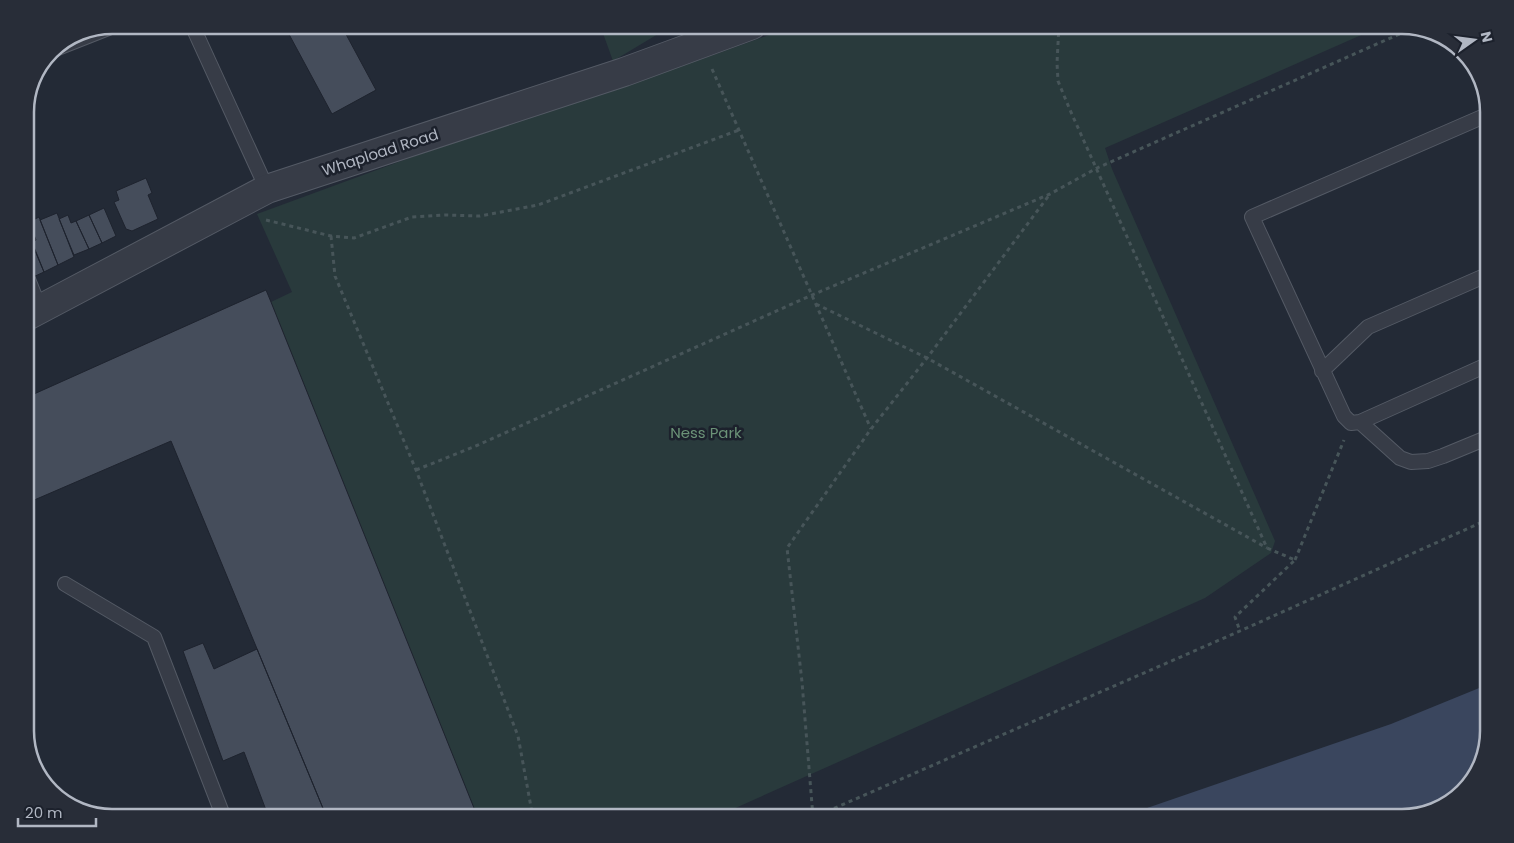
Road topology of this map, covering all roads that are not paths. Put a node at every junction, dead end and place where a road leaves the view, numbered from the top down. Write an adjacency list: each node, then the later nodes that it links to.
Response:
1 (195, 34): 4 (lane)
2 (696, 34): 4 (street, Whapload Road)
3 (1480, 118): 8 (lane)
4 (257, 195): 6 (street, Whapload Road)
5 (1480, 278): 8 (lane)
6 (34, 312)
7 (1480, 368): 9 (lane)
8 (1322, 371): 9 (lane)
9 (1356, 422): 10 (lane)
10 (1480, 441)
11 (65, 584): 12 (lane)
12 (221, 809)

